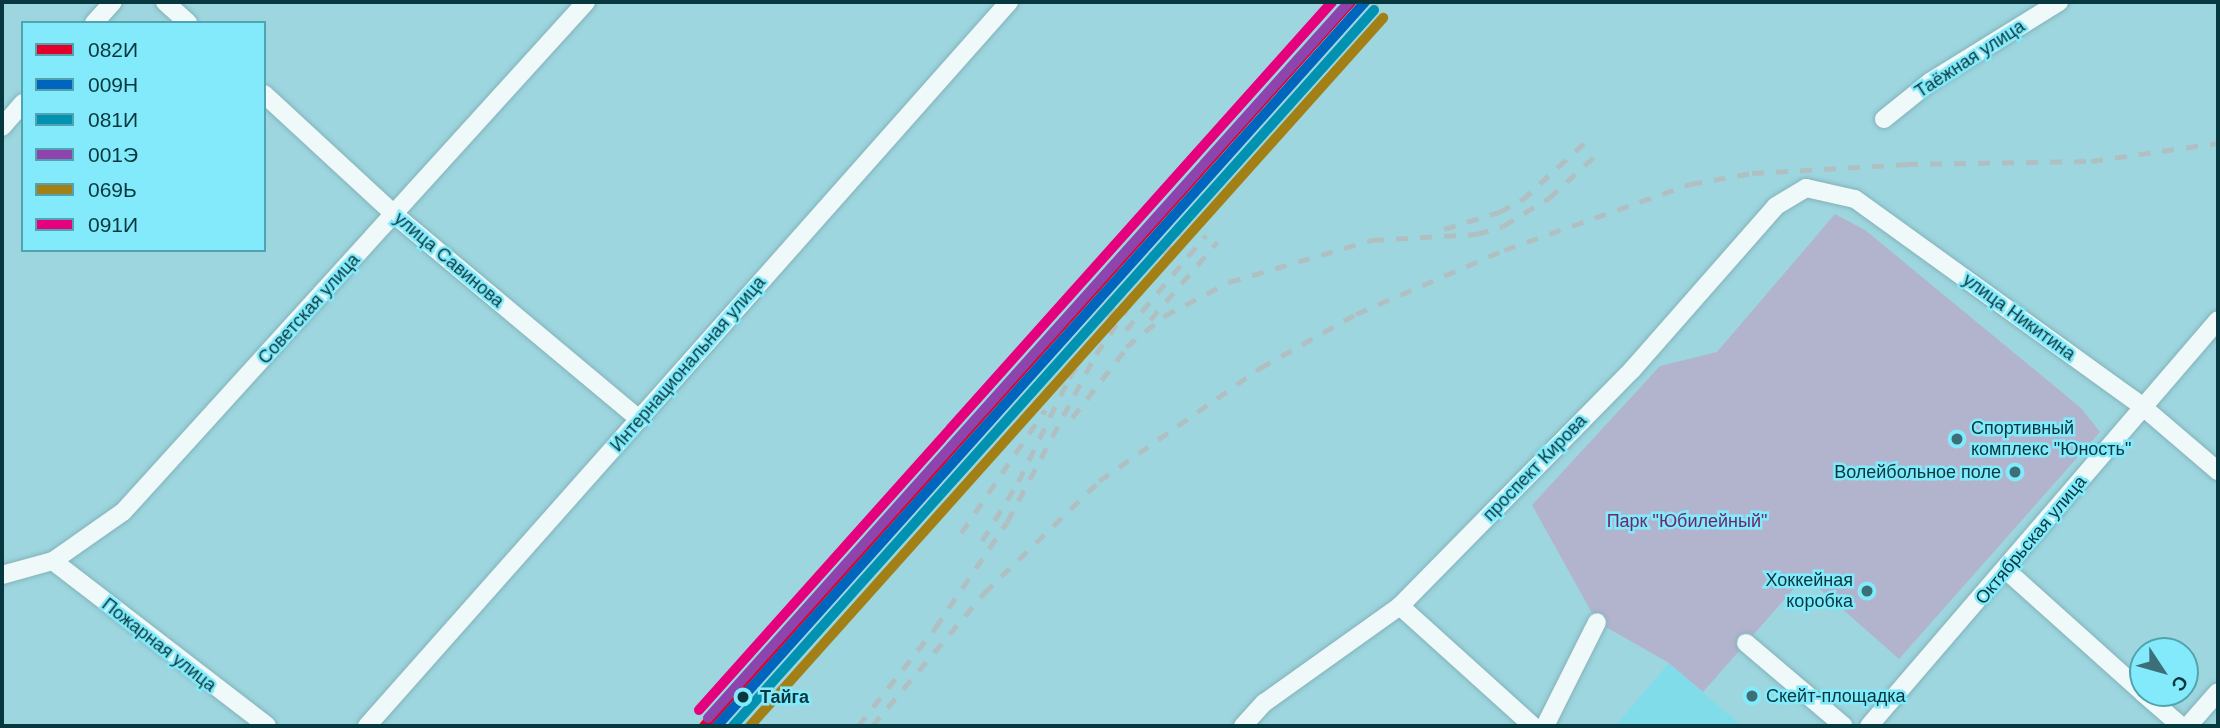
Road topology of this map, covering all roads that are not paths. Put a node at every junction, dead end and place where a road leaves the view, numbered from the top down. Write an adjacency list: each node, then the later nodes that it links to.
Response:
1 (113, 2): 6 (street)
2 (165, 2): 7 (street)
3 (586, 2): 13 (street, Советская улица)
4 (1009, 2): 16 (street, Интернациональная улица)
5 (2059, 2): 10 (street, Таёжная улица)
6 (96, 21)
7 (186, 21)
8 (266, 96): 13 (street, улица Савинова)
9 (21, 105): 11 (street)
10 (1884, 119)
11 (2, 127)
12 (1806, 188): 15 (street, улица Никитина); 21 (street, проспект Кирова)
13 (395, 215): 16 (street, улица Савинова); 18 (street, Советская улица)
14 (2218, 320): 15 (street, Октябрьская улица)
15 (2143, 407): 17 (street, улица Никитина); 19 (street, Октябрьская улица)
16 (640, 419): 28 (street, Интернациональная улица)
17 (2218, 471)
18 (53, 561): 20 (street, Советская улица); 27 (street, Пожарная улица)
19 (2006, 570): 24 (street); 33 (street, Октябрьская улица)
20 (2, 575)
21 (1400, 606): 29 (street, проспект Кирова); 30 (street)
22 (1598, 622): 31 (street)
23 (1746, 643): 32 (street)
24 (2129, 680)
25 (2218, 692): 35 (street)
26 (2159, 707): 34 (street)
27 (267, 726)
28 (367, 726)
29 (1243, 726)
30 (1533, 726)
31 (1545, 726)
32 (1844, 726)
33 (1869, 726)
34 (2181, 726)
35 (2188, 726)

